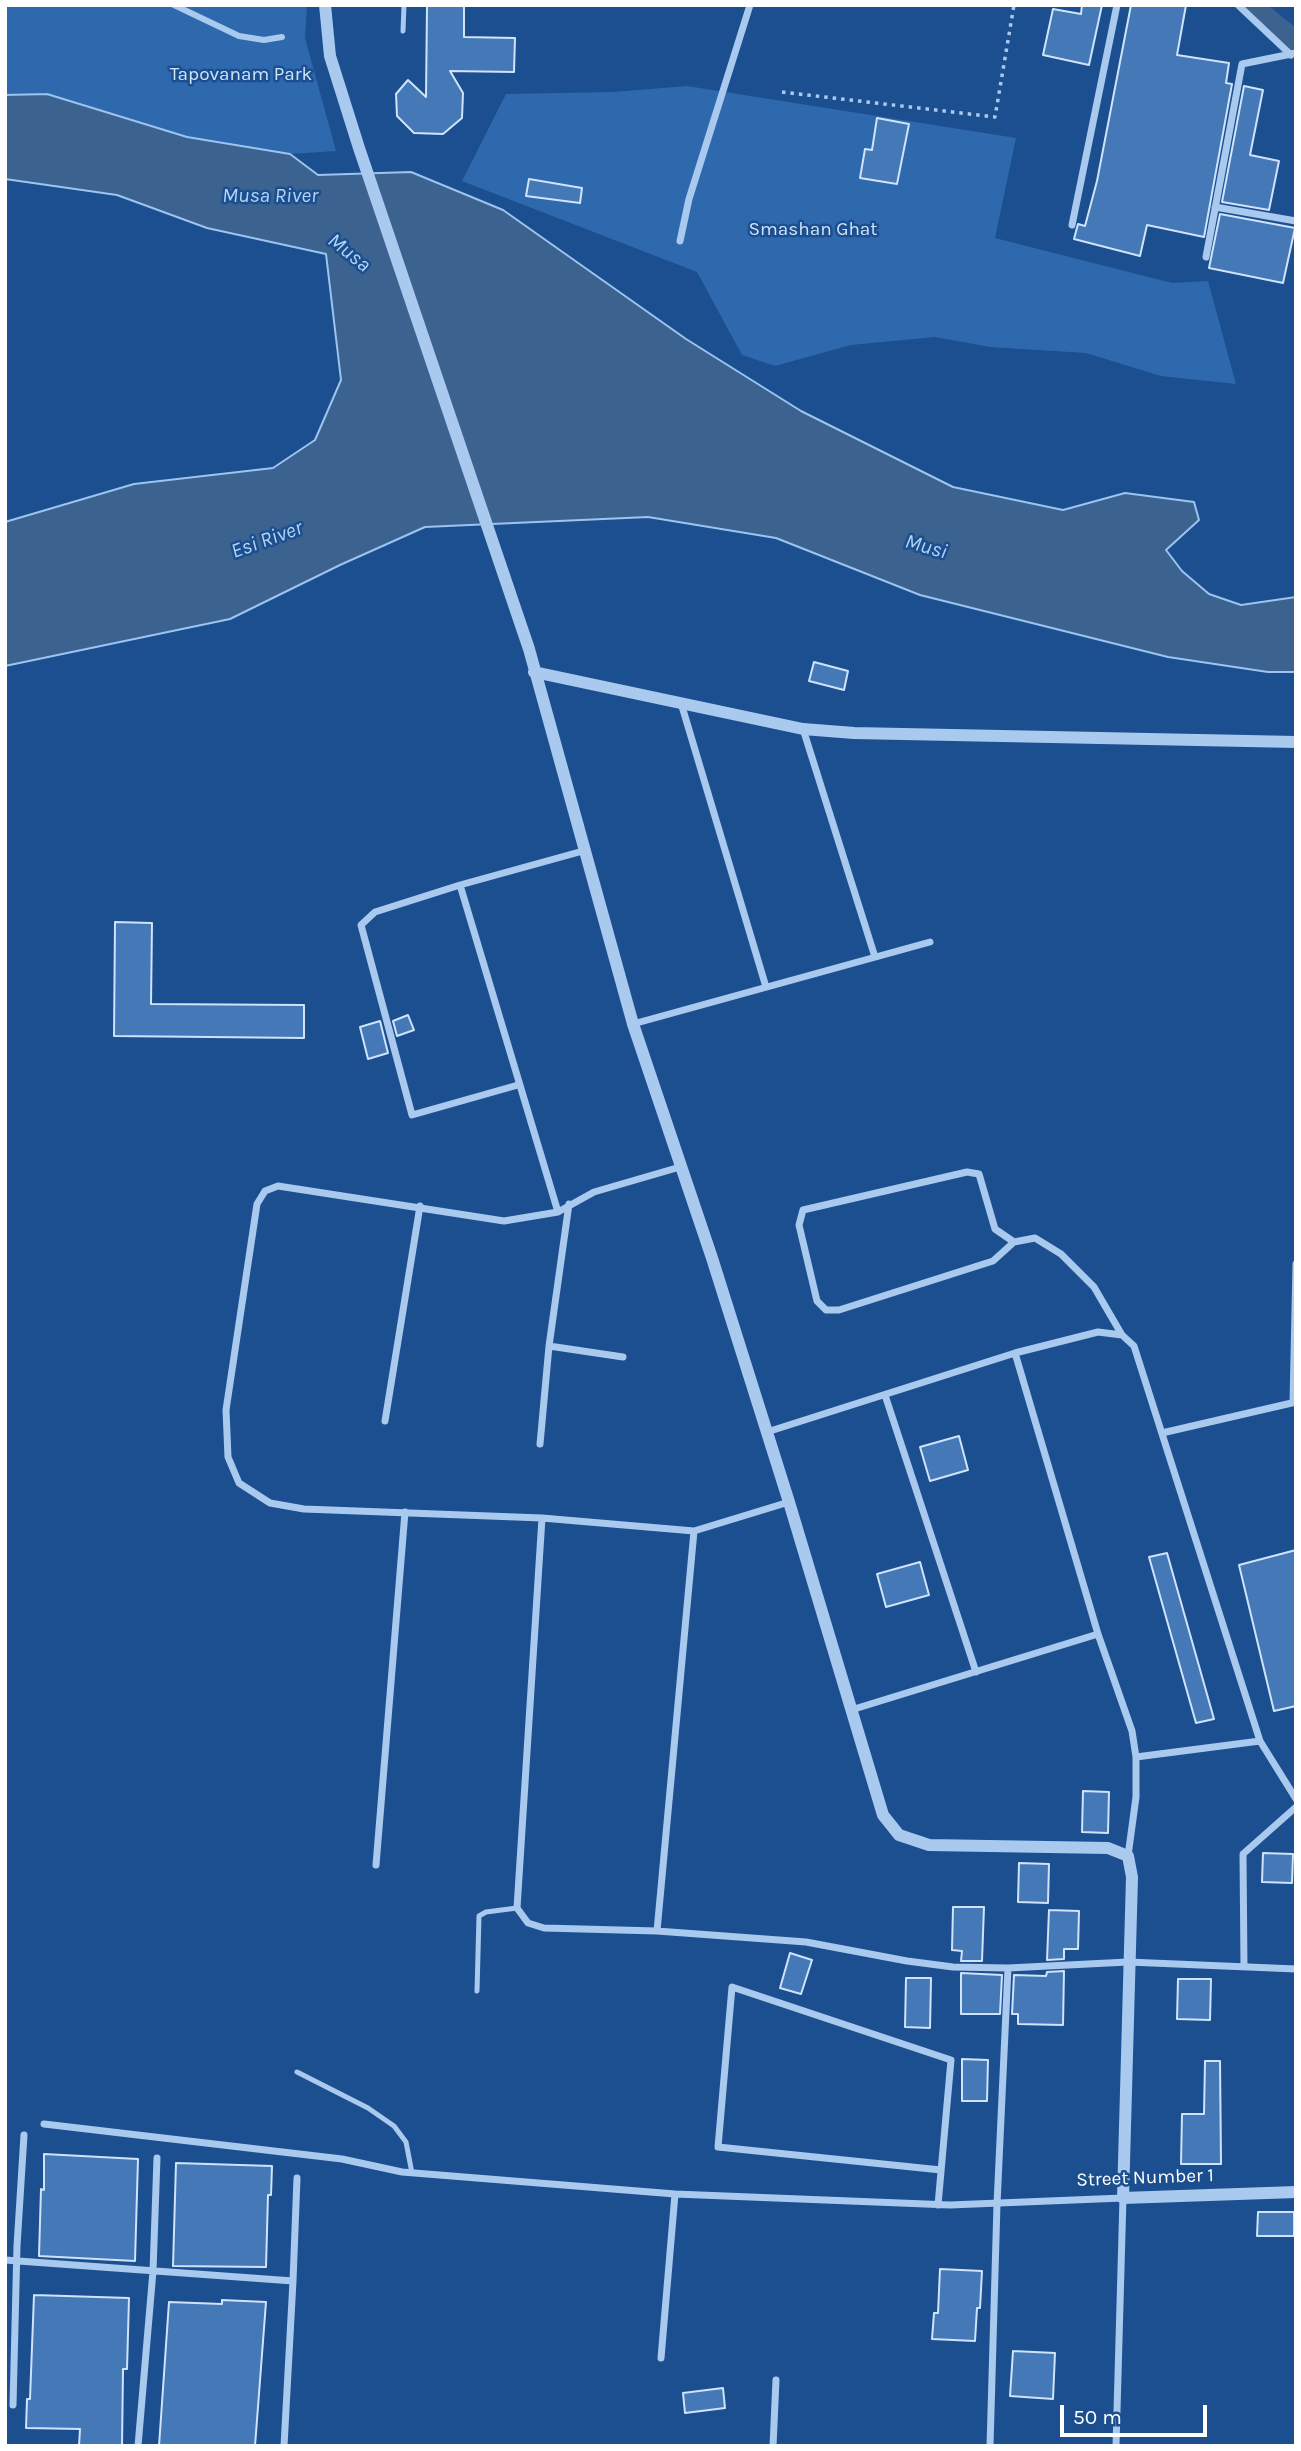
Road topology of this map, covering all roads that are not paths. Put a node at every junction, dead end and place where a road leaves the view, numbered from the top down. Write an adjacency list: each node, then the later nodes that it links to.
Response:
1 (174, 5): 8 (street)
2 (325, 5): 15 (street)
3 (404, 5): 7 (lane)
4 (750, 5): 13 (street)
5 (1117, 5): 12 (street)
6 (1238, 5): 9 (street)
7 (403, 31)
8 (282, 37)
9 (1294, 54): 10 (street)
10 (1215, 207): 11 (street); 14 (street)
11 (1296, 221)
12 (1072, 225)
13 (680, 241)
14 (1206, 257)
15 (534, 672): 16 (street); 19 (street)
16 (680, 702): 17 (street); 23 (street)
17 (803, 729): 18 (street); 22 (street)
18 (1296, 742)
19 (583, 851): 20 (street); 24 (street)
20 (460, 885): 25 (street); 25 (street)
21 (930, 942): 22 (street)
22 (875, 957): 23 (street)
23 (766, 987): 24 (street)
24 (633, 1024): 26 (street)
25 (518, 1085): 29 (street)
26 (680, 1167): 27 (street); 39 (street)
27 (569, 1204): 29 (street); 33 (street)
28 (420, 1206): 29 (street); 38 (street); 43 (street)
29 (558, 1212)
30 (1014, 1242): 30 (street); 32 (street)
31 (1296, 1264): 37 (street)
32 (1122, 1335): 34 (street); 40 (street)
33 (549, 1346): 35 (street); 41 (street)
34 (1015, 1353): 36 (street); 46 (street)
35 (623, 1357)
36 (885, 1395): 39 (street); 47 (street)
37 (1294, 1402): 40 (street)
38 (385, 1421)
39 (767, 1432): 42 (street)
40 (1162, 1433): 49 (street)
41 (540, 1444)
42 (789, 1502): 45 (street); 48 (street)
43 (405, 1511): 44 (street); 54 (street)
44 (542, 1518): 45 (street); 55 (street)
45 (694, 1531): 56 (street)
46 (1098, 1634): 47 (street); 50 (street)
47 (976, 1672): 48 (street)
48 (851, 1710): 53 (street)
49 (1260, 1741): 50 (street); 51 (street)
50 (1136, 1757): 53 (street)
51 (1296, 1800)
52 (1296, 1807): 58 (street)
53 (1128, 1856): 57 (street)
54 (376, 1865)
55 (517, 1908): 56 (street); 61 (lane)
56 (657, 1931): 59 (street)
57 (1128, 1962): 58 (street); 59 (street); 71 (street)
58 (1244, 1967): 60 (street)
59 (1008, 1968): 72 (street)
60 (1296, 1969)
61 (477, 1991)
62 (298, 2072): 67 (lane)
63 (44, 2124): 67 (street, Street Number 1)
64 (24, 2136): 75 (street)
65 (157, 2158): 76 (street)
66 (941, 2170): 66 (street); 73 (street)
67 (412, 2173): 70 (street, Street Number 1)
68 (297, 2178): 77 (street)
69 (1296, 2192): 71 (street, Street Number 1)
70 (675, 2194): 73 (street, Street Number 1); 78 (street)
71 (1123, 2198): 72 (street, Street Number 1); 85 (street)
72 (997, 2204): 73 (street, Street Number 1); 84 (street)
73 (938, 2205)
74 (5, 2260): 75 (street)
75 (18, 2261): 76 (street); 80 (street)
76 (153, 2271): 77 (street); 81 (street)
77 (293, 2281): 82 (street)
78 (661, 2358)
79 (776, 2380): 83 (street)
80 (13, 2405)
81 (138, 2446)
82 (285, 2446)
83 (773, 2446)
84 (990, 2446)
85 (1116, 2446)

